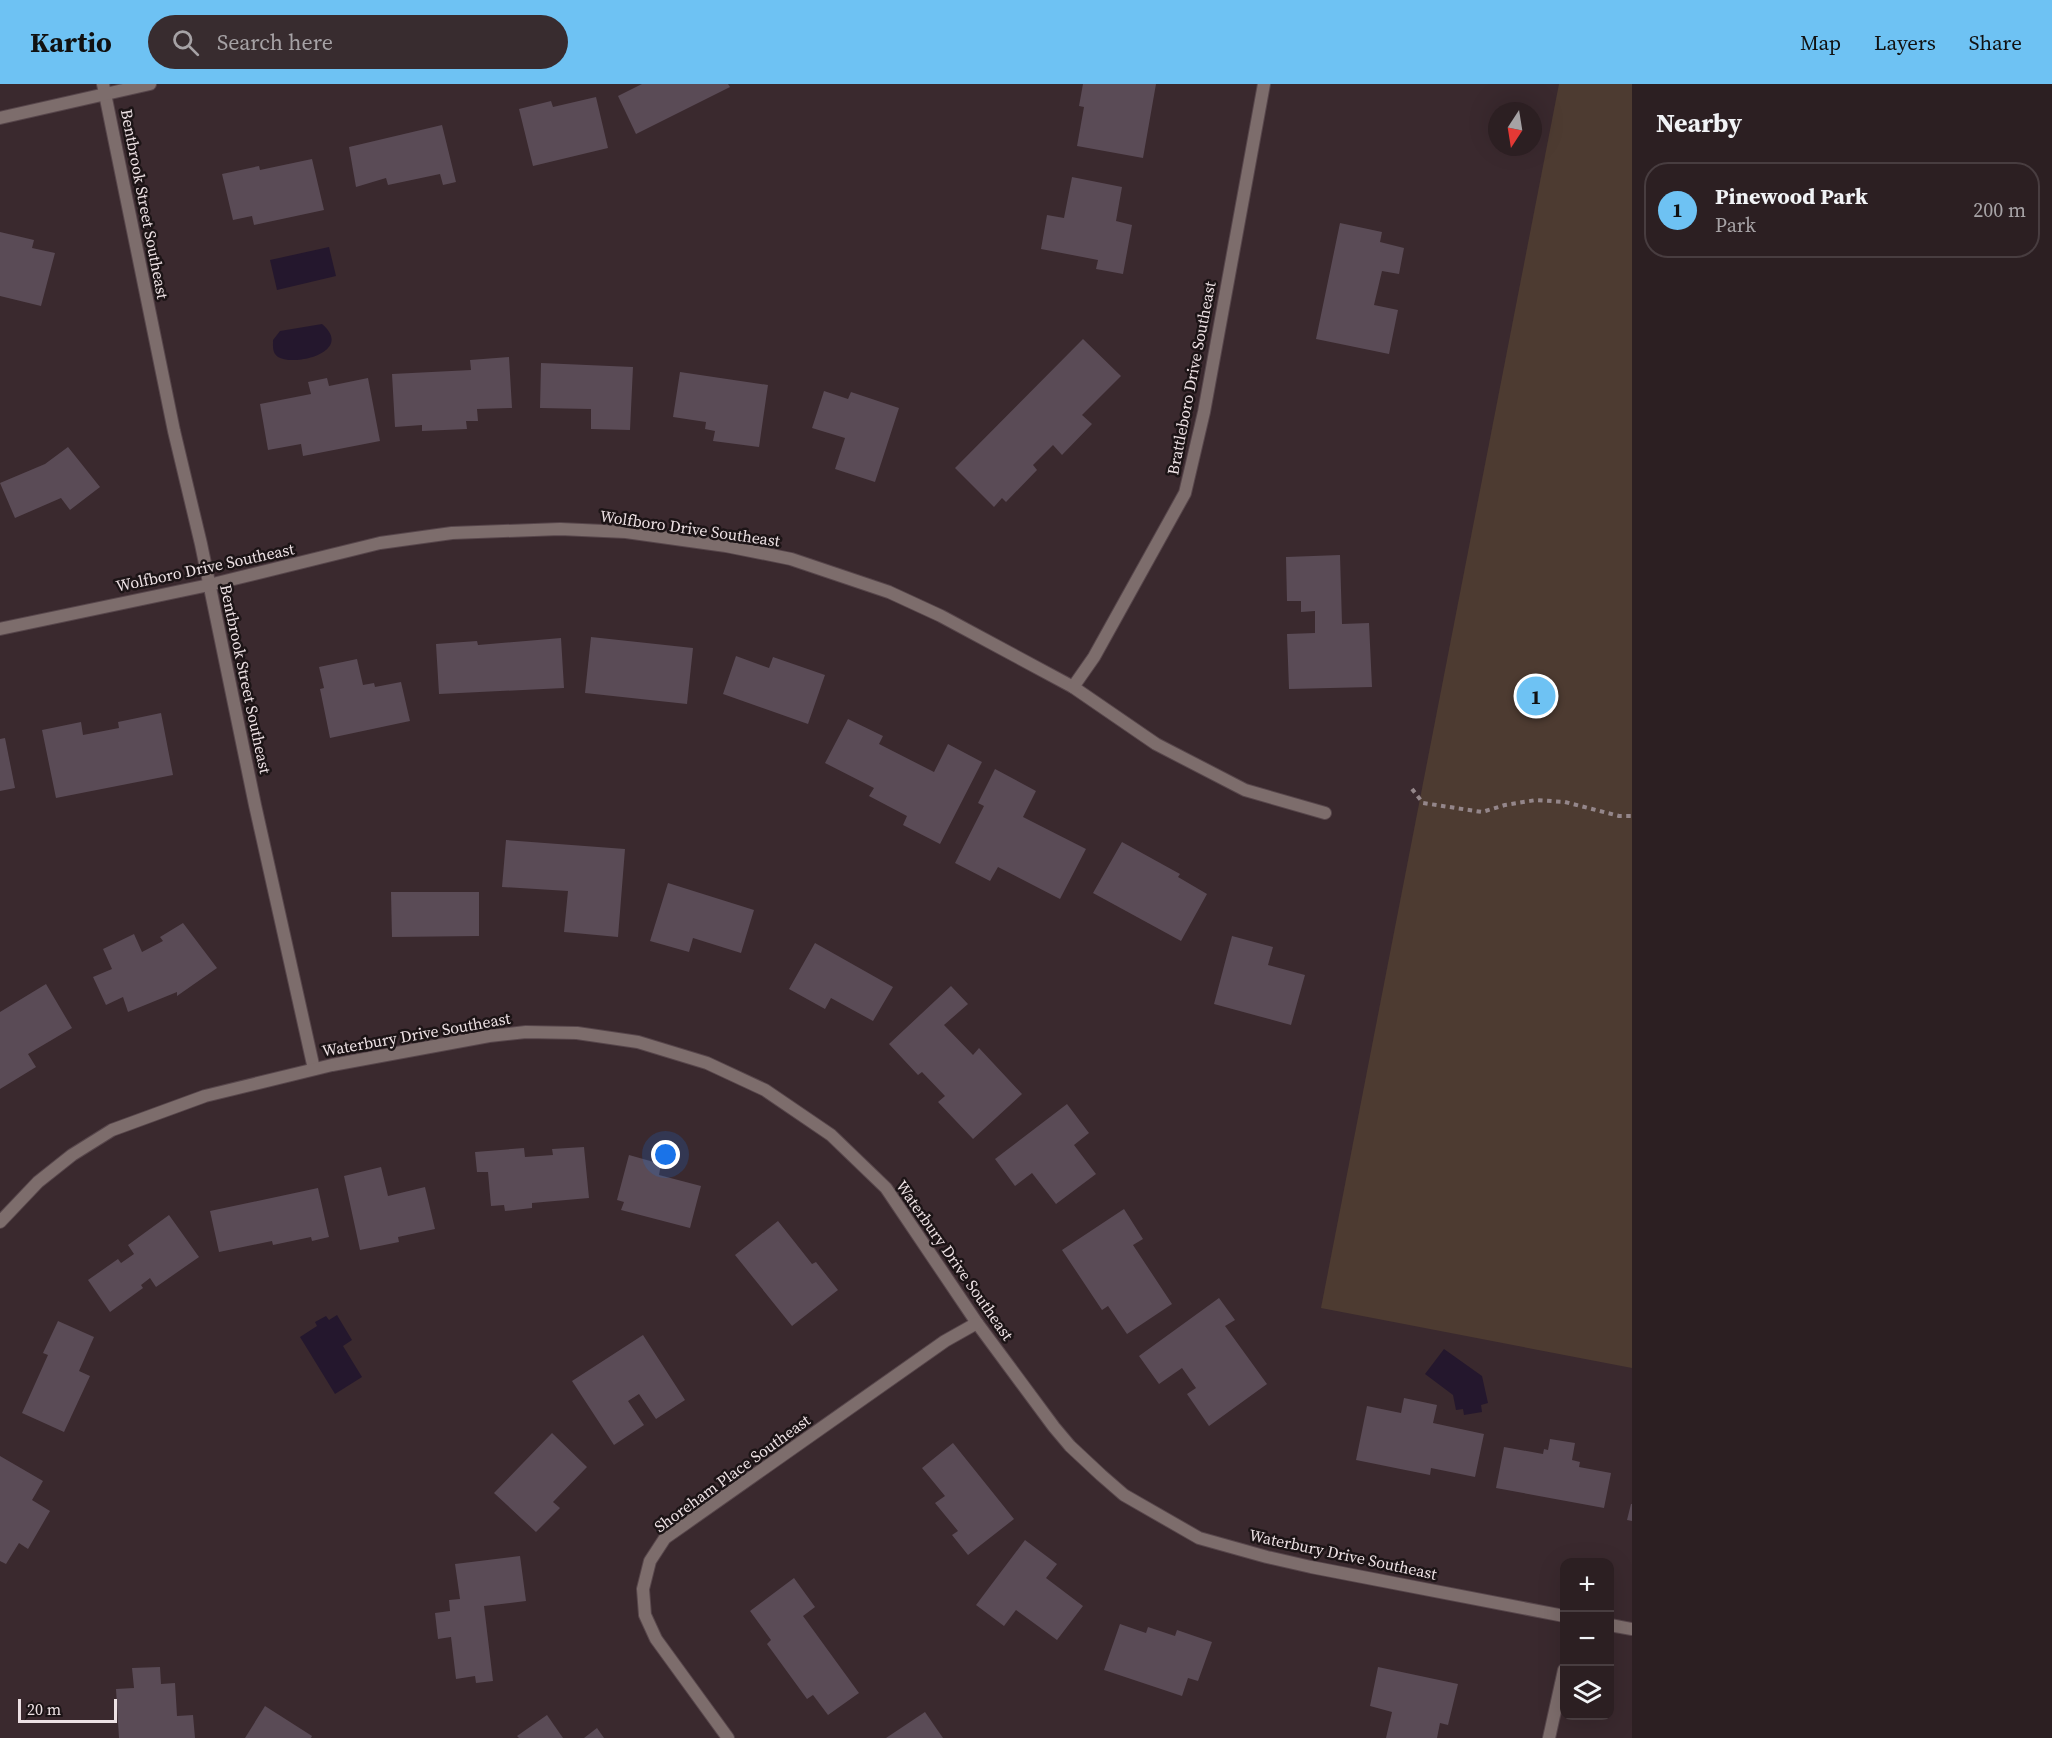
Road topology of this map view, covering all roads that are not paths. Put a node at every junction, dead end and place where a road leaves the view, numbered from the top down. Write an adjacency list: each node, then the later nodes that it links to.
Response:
1 (150, 84): 3 (street)
2 (1264, 84): 7 (street, Brattleboro Drive Southeast)
3 (104, 89): 4 (street); 5 (street, Bentbrook Street Southeast)
4 (0, 118)
5 (209, 585): 6 (street, Wolfboro Drive Southeast); 7 (street, Wolfboro Drive Southeast); 9 (street, Bentbrook Street Southeast)
6 (0, 629)
7 (1073, 687): 8 (street, Wolfboro Drive Southeast)
8 (1325, 813)
9 (314, 1069): 10 (street, Waterbury Drive Southeast); 11 (street, Waterbury Drive Southeast)
10 (0, 1222)
11 (977, 1323): 12 (street, Waterbury Drive Southeast); 16 (street, Shoreham Place Southeast)
12 (1560, 1615)
13 (1614, 1626): 14 (street)
14 (1632, 1629)
15 (1560, 1688): 17 (street)
16 (728, 1738)
17 (1549, 1738)

